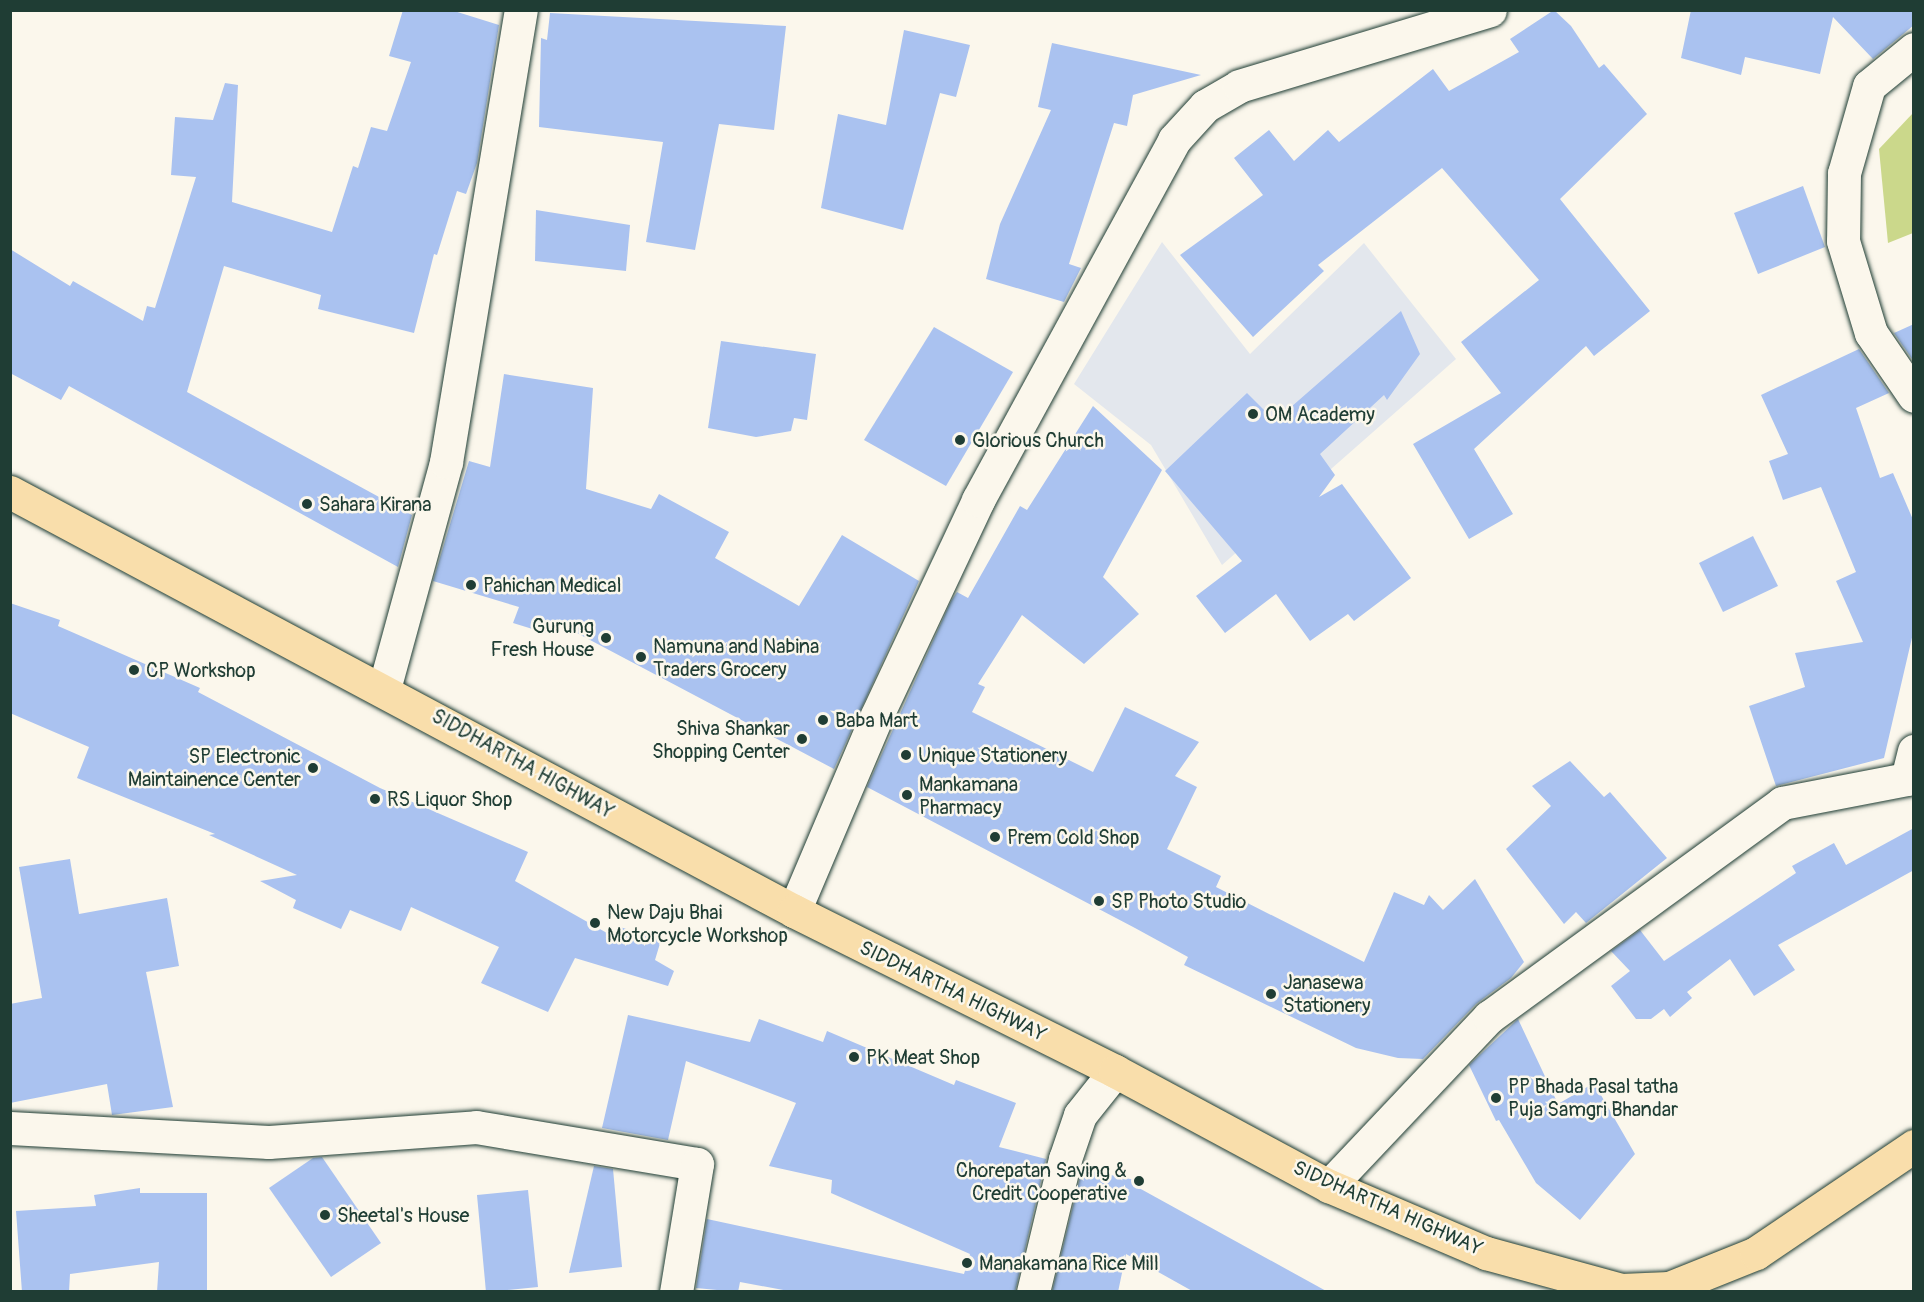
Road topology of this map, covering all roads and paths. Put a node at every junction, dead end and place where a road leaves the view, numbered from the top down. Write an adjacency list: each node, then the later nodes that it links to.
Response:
1 (521, 10): 6 (street)
2 (1490, 10): 8 (street)
3 (1914, 49): 4 (street)
4 (1914, 396)
5 (10, 492): 6 (highway, SIDDHARTHA HIGHWAY)
6 (384, 689): 8 (highway, SIDDHARTHA HIGHWAY)
7 (1914, 751): 12 (street)
8 (794, 911): 9 (highway, SIDDHARTHA HIGHWAY)
9 (1115, 1071): 12 (highway, SIDDHARTHA HIGHWAY); 14 (street)
10 (10, 1128): 13 (street)
11 (1914, 1146): 12 (highway, SIDDHARTHA HIGHWAY)
12 (1329, 1185)
13 (676, 1292)
14 (1033, 1292)

